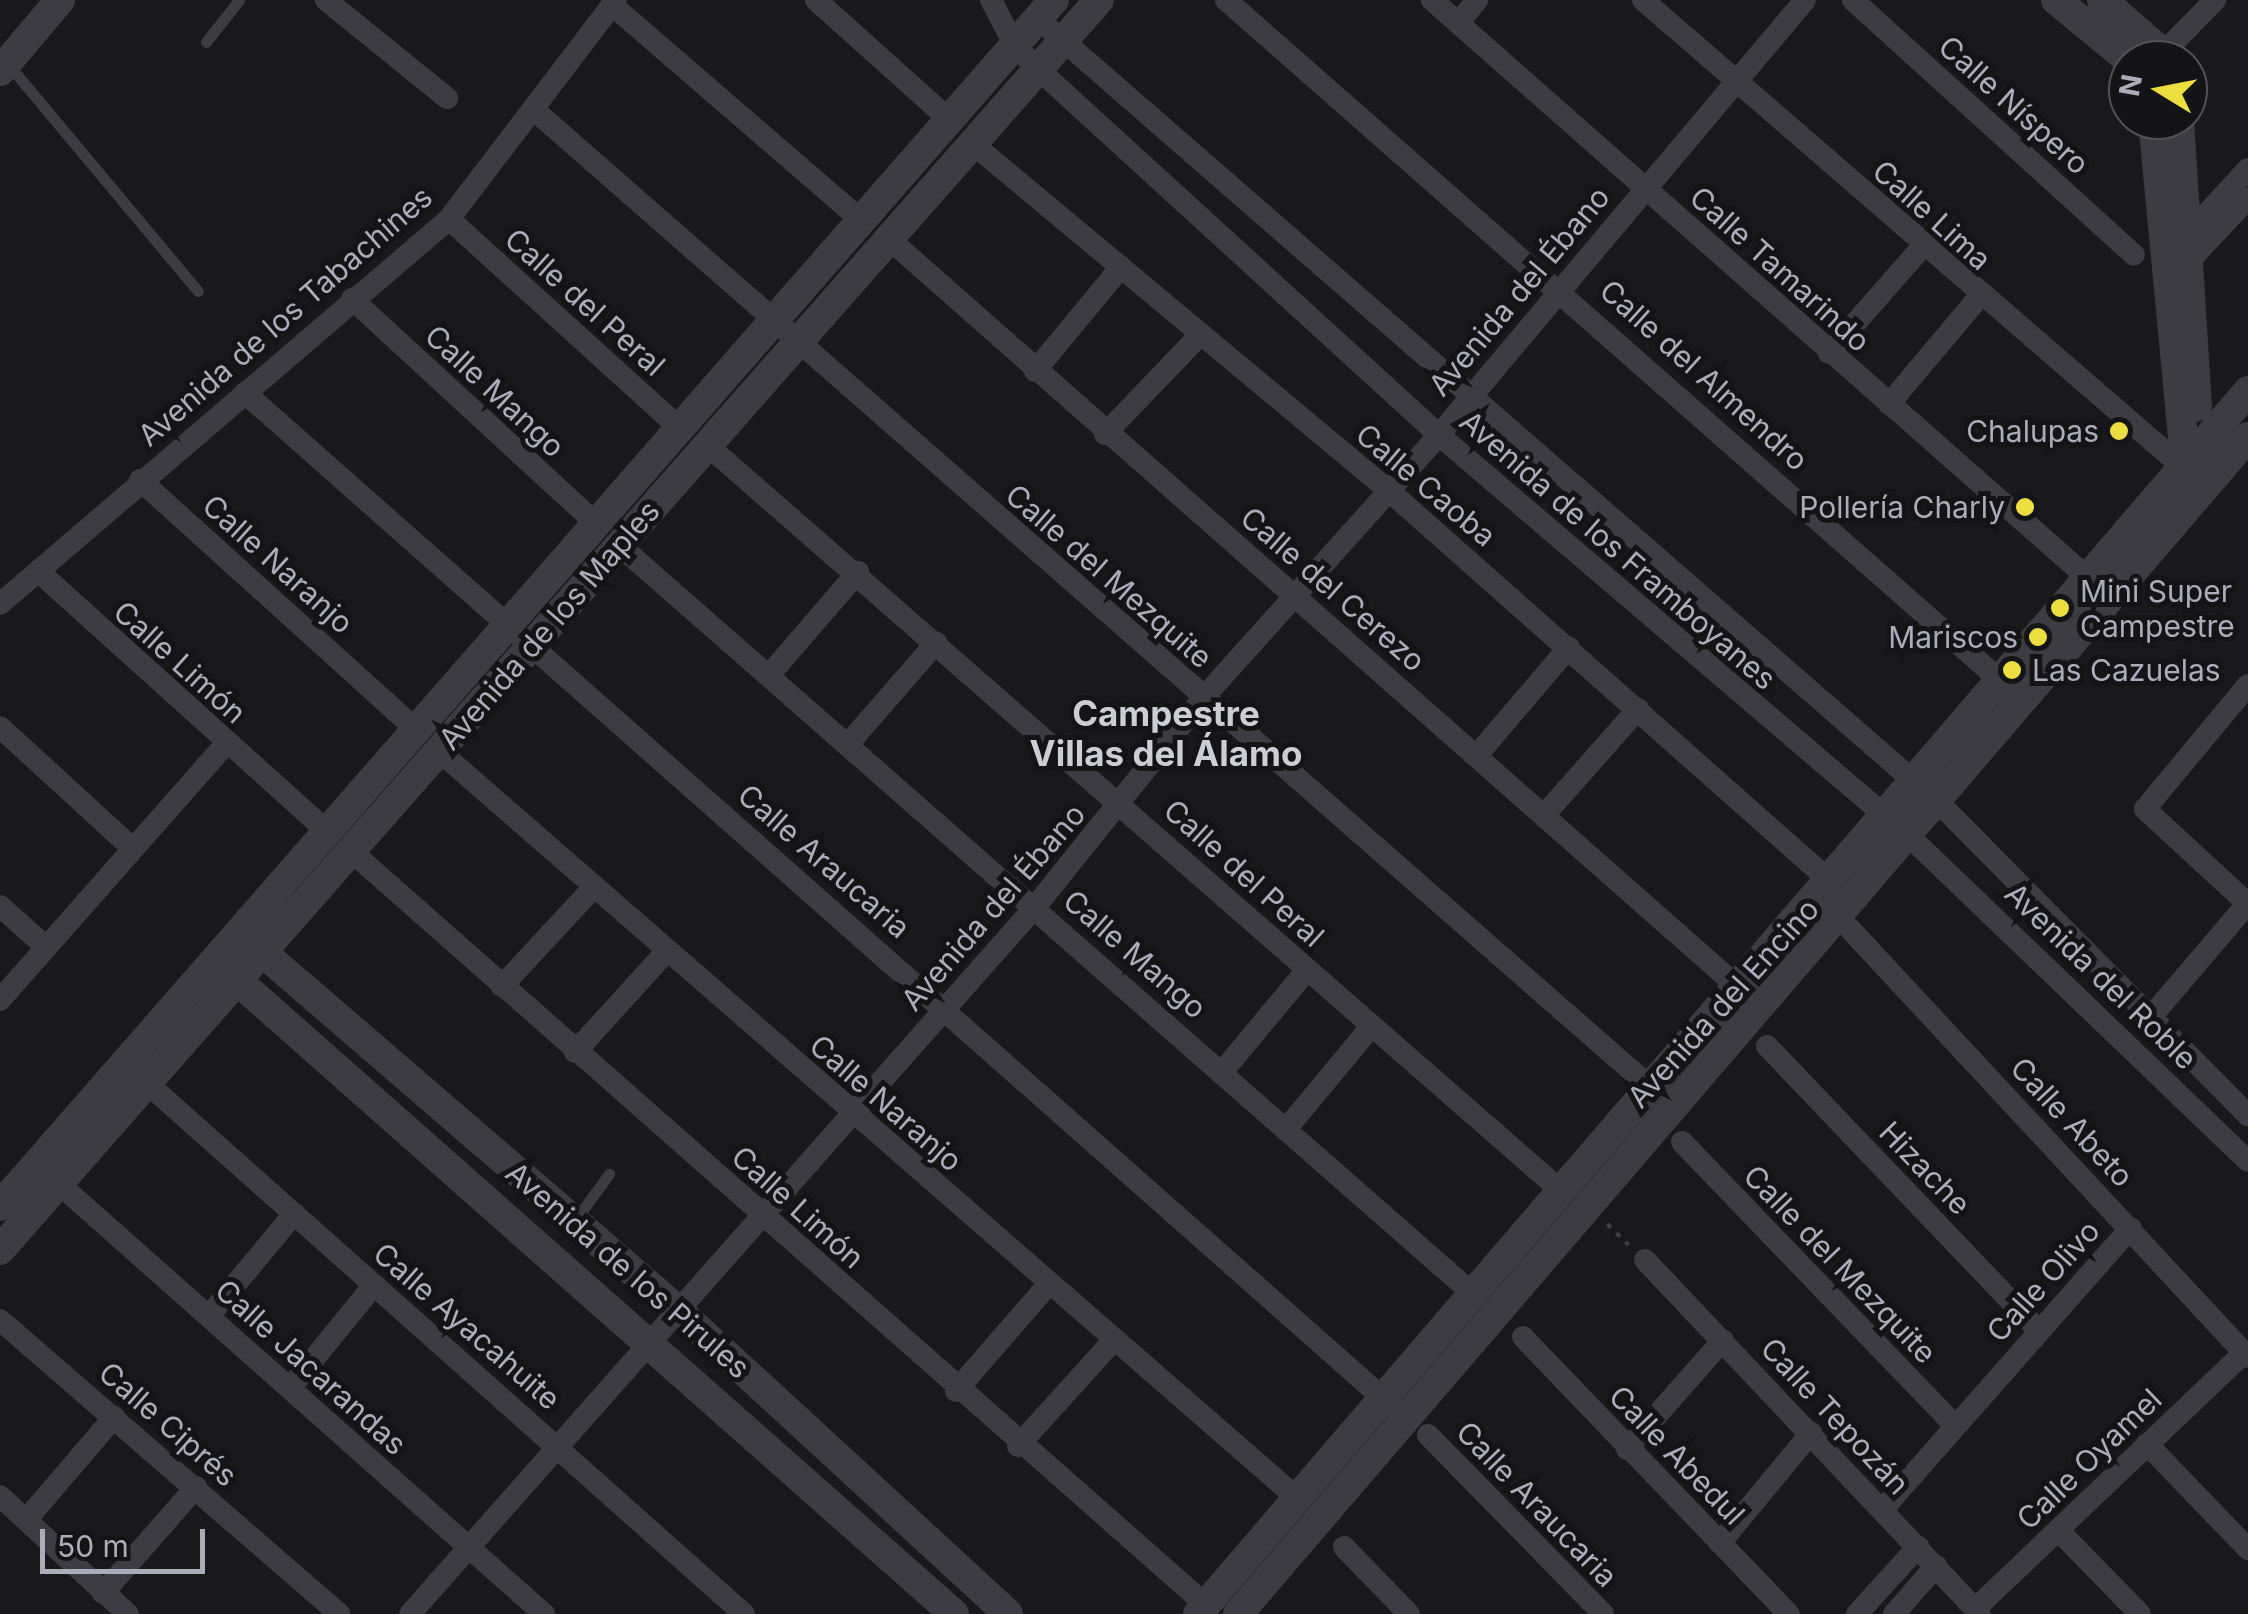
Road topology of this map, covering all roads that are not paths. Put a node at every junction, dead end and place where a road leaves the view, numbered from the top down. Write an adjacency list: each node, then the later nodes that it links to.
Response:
1 (239, 0): 22 (lane)
2 (326, 0): 28 (street)
3 (816, 0): 30 (street)
4 (1099, 0): 19 (street, Avenida de los Maples)
5 (1226, 0): 44 (street, Calle del Almendro)
6 (1432, 0): 18 (street, Calle Tamarindo)
7 (1477, 0): 18 (street)
8 (1644, 0): 27 (street, Calle Lima)
9 (1804, 0): 27 (street, Avenida del Ébano)
10 (1853, 0): 42 (street, Calle Níspero)
11 (2056, 0): 23 (street)
12 (2102, 0): 20 (street)
13 (2214, 0): 21 (street)
14 (614, 2): 29 (street, Avenida de los Tabachines); 38 (street)
15 (994, 3): 17 (street, Avenida de los Framboyanes); 24 (street, Avenida de los Framboyanes)
16 (51, 4): 25 (street)
17 (1046, 10): 19 (street, Avenida de los Framboyanes); 24 (street, Avenida de los Maples)
18 (1458, 22): 35 (street, Calle Tamarindo)
19 (1065, 40): 26 (street, Avenida de los Maples); 53 (street, Avenida de los Framboyanes)
20 (2152, 40)
21 (2181, 40)
22 (206, 42)
23 (2108, 43)
24 (1015, 46): 26 (street, Avenida de los Framboyanes); 30 (street, Avenida de los Maples)
25 (4, 68): 45 (lane)
26 (1038, 69): 33 (street, Avenida de los Maples); 58 (street, Avenida de los Framboyanes)
27 (1735, 80): 35 (street, Avenida del Ébano); 40 (street, Calle Lima)
28 (447, 98)
29 (532, 109): 37 (street, Avenida de los Tabachines); 48 (street, Calle del Mezquite)
30 (951, 121): 38 (street, Avenida de los Maples)
31 (2155, 140): 62 (street)
32 (2181, 140): 41 (street)
33 (973, 144): 39 (street, Avenida de los Maples); 43 (street, Calle Caoba)
34 (2248, 169): 41 (street)
35 (1645, 189): 44 (street, Avenida del Ébano); 51 (street, Calle Tamarindo)
36 (2248, 198): 41 (street)
37 (449, 219): 47 (street, Avenida de los Tabachines); 59 (street, Calle del Peral)
38 (862, 220): 48 (street, Avenida de los Maples)
39 (888, 238): 50 (street, Avenida de los Maples); 52 (street, Calle del Cerezo)
40 (1923, 246): 46 (street, Calle Lima); 51 (street)
41 (2189, 247): 62 (street)
42 (2134, 255)
43 (1122, 266): 49 (street, Calle Caoba); 52 (street)
44 (1560, 288): 53 (street, Avenida del Ébano); 75 (street, Calle del Almendro)
45 (198, 292)
46 (1980, 297): 56 (street); 62 (street, Calle Lima)
47 (352, 298): 55 (street, Avenida de los Tabachines); 64 (street, Calle Mango)
48 (774, 325): 50 (street, Calle del Mezquite); 59 (street, Avenida de los Maples)
49 (1199, 336): 57 (street); 63 (street, Calle Caoba)
50 (796, 346): 59 (street, Avenida de los Maples); 77 (street, Calle del Mezquite)
51 (1829, 353): 56 (street, Calle Tamarindo)
52 (1035, 371): 57 (street, Calle del Cerezo)
53 (1472, 390): 58 (street, Avenida del Ébano); 84 (street, Avenida de los Framboyanes)
54 (2248, 392): 62 (street, Avenida del Encino)
55 (246, 393): 61 (street, Avenida de los Tabachines); 70 (street, Calle Araucaria)
56 (1889, 404): 67 (street, Calle Tamarindo)
57 (1105, 434): 68 (street, Calle del Cerezo)
58 (1438, 435): 63 (street, Avenida del Ébano); 88 (street, Avenida de los Framboyanes)
59 (694, 437): 64 (street, Avenida de los Maples); 66 (street, Calle del Peral)
60 (2248, 437): 62 (street, Avenida del Encino)
61 (140, 480): 65 (street, Avenida de los Tabachines); 80 (street, Calle Naranjo)
62 (2195, 480): 67 (street, Avenida del Encino); 86 (street, Avenida del Encino)
63 (1387, 489): 68 (street, Avenida del Ébano); 72 (street, Calle Caoba)
64 (610, 536): 70 (street, Avenida de los Maples); 73 (street, Avenida de los Maples); 74 (street, Calle Mango)
65 (38, 572): 69 (street, Avenida de los Tabachines); 82 (street, Calle Limón)
66 (858, 572): 71 (street, Calle del Peral); 74 (street)
67 (2090, 580): 75 (street, Avenida del Encino)
68 (1294, 595): 77 (street, Avenida del Ébano); 83 (street, Calle del Cerezo)
69 (0, 604)
70 (508, 627): 73 (street, Calle Araucaria); 80 (street, Avenida de los Maples)
71 (936, 643): 81 (street); 85 (street, Calle del Peral)
72 (1568, 648): 78 (street, Calle Caoba); 83 (street)
73 (531, 649): 80 (street, Avenida de los Maples); 106 (street, Calle Araucaria)
74 (770, 674): 81 (street, Calle Mango)
75 (2002, 681): 84 (street, Avenida del Encino)
76 (2248, 685): 94 (street)
77 (1204, 697): 85 (street, Avenida del Ébano); 114 (street, Calle del Mezquite)
78 (1638, 709): 87 (street); 92 (street, Calle Caoba)
79 (0, 727): 91 (street)
80 (429, 742): 90 (street, Avenida de los Maples); 93 (street, Calle Naranjo)
81 (849, 743): 96 (street, Calle Mango)
82 (226, 744): 90 (street, Calle Limón); 91 (street)
83 (1478, 754): 87 (street, Calle del Cerezo)
84 (1916, 785): 86 (street, Avenida de los Framboyanes); 88 (street, Avenida del Encino)
85 (1121, 803): 96 (street, Avenida del Ébano); 101 (street, Calle del Peral)
86 (1940, 804): 89 (street, Avenida del Encino); 107 (street, Avenida del Roble)
87 (1546, 813): 104 (street, Calle del Cerezo)
88 (1886, 818): 89 (street, Avenida de los Framboyanes); 92 (street, Avenida del Encino)
89 (1910, 837): 109 (street, Avenida del Roble); 146 (street, Avenida del Encino)
90 (341, 843): 98 (street, Avenida de los Maples); 103 (street, Calle Limón)
91 (132, 849): 99 (street)
92 (1830, 882): 104 (street, Avenida del Encino)
93 (592, 889): 100 (street, Calle Naranjo); 103 (street)
94 (2248, 903): 107 (street)
95 (0, 906): 99 (street)
96 (1035, 908): 106 (street, Avenida del Ébano); 112 (street, Calle Mango)
97 (1850, 929): 128 (street, Calle Abeto)
98 (251, 943): 102 (street, Avenida de los Maples); 127 (street, Avenida de los Pirules)
99 (46, 947): 105 (street)
100 (664, 954): 111 (street); 115 (street, Calle Naranjo)
101 (1307, 970): 108 (street, Calle del Peral); 112 (street)
102 (226, 971): 113 (street, Avenida de los Maples); 120 (street, Avenida de los Maples); 141 (street, Avenida de los Pirules)
103 (502, 986): 111 (street, Calle Limón)
104 (1738, 987): 114 (street, Avenida del Encino)
105 (0, 1000)
106 (947, 1007): 115 (street, Avenida del Ébano); 146 (street, Calle Araucaria)
107 (2153, 1015): 109 (street); 116 (street, Avenida del Roble)
108 (1371, 1027): 117 (street); 123 (street, Calle del Peral)
109 (2129, 1041): 119 (street, Avenida del Roble)
110 (1767, 1046): 137 (street, Hizache)
111 (575, 1052): 126 (street, Calle Limón)
112 (1223, 1070): 117 (street, Calle Mango)
113 (150, 1085): 122 (street, Avenida de los Maples); 125 (street, Calle Ayacahuite)
114 (1649, 1086): 123 (street, Avenida del Encino)
115 (854, 1113): 126 (street, Avenida del Ébano); 132 (street, Calle Naranjo)
116 (2248, 1115)
117 (1288, 1128): 133 (street, Calle Mango)
118 (1682, 1142): 147 (street, Calle del Mezquite)
119 (2248, 1160)
120 (37, 1164): 122 (street, Calle Jacarandas); 124 (street, Avenida de los Maples)
121 (609, 1174): 127 (lane)
122 (60, 1185): 129 (street, Avenida de los Maples); 135 (street, Calle Jacarandas)
123 (1560, 1190): 133 (street, Avenida del Encino)
124 (0, 1206)
125 (294, 1214): 131 (street, Calle Ayacahuite); 135 (street)
126 (765, 1215): 134 (street, Avenida del Ébano); 144 (street, Calle Limón)
127 (575, 1221): 134 (street, Avenida de los Pirules)
128 (2131, 1228): 137 (street, Calle Olivo); 142 (street, Calle Abeto)
129 (0, 1250)
130 (1645, 1260): 139 (street, Calle Tepozán)
131 (374, 1285): 143 (street); 151 (street, Calle Ayacahuite)
132 (1047, 1286): 140 (street, Calle Naranjo); 144 (street)
133 (1472, 1294): 146 (street, Avenida del Encino)
134 (681, 1313): 141 (street, Avenida del Ébano); 174 (street, Avenida de los Pirules)
135 (209, 1316): 143 (street, Calle Jacarandas)
136 (0, 1320): 145 (street, Calle Ciprés)
137 (2039, 1331): 147 (street, Calle Olivo)
138 (1522, 1337): 152 (street, Calle Abedul)
139 (1723, 1340): 148 (street, Calle Tepozán); 152 (street)
140 (1112, 1342): 150 (street); 155 (street, Calle Naranjo)
141 (652, 1344): 151 (street, Avenida del Ébano); 173 (street, Avenida de los Pirules)
142 (2246, 1355): 149 (street, Calle Oyamel)
143 (290, 1388): 160 (street, Calle Jacarandas)
144 (956, 1391): 150 (street, Calle Limón)
145 (114, 1417): 153 (street, Calle Ciprés); 157 (street)
146 (1405, 1417): 155 (street, Avenida del Encino); 175 (street, Avenida del Encino); 177 (street, Calle Araucaria)
147 (1955, 1426): 156 (street, Calle Olivo)
148 (1811, 1433): 156 (street, Calle Tepozán); 159 (street)
149 (2147, 1444): 158 (street, Calle Oyamel); 163 (street)
150 (1018, 1446): 166 (street, Calle Limón)
151 (562, 1448): 160 (street, Avenida del Ébano); 172 (street, Calle Ayacahuite)
152 (1627, 1450): 159 (street, Calle Abedul)
153 (196, 1487): 165 (street); 169 (street, Calle Ciprés)
154 (0, 1496): 157 (street)
155 (1297, 1498): 166 (street, Avenida del Encino)
156 (1882, 1510): 161 (street, Calle Tepozán)
157 (28, 1519): 165 (street)
158 (2058, 1530): 167 (street, Calle Oyamel); 181 (street)
159 (1720, 1543): 178 (street, Calle Abedul)
160 (469, 1547): 170 (street, Avenida del Ébano); 171 (street, Calle Jacarandas)
161 (1918, 1547): 164 (street, Calle Tepozán); 179 (street)
162 (1344, 1548): 176 (street)
163 (2248, 1550)
164 (1936, 1566): 167 (street, Calle Tepozán); 180 (street)
165 (103, 1593): 168 (street)
166 (1202, 1610)
167 (1978, 1611)
168 (128, 1614)
169 (340, 1614)
170 (410, 1614)
171 (544, 1614)
172 (744, 1614)
173 (954, 1614)
174 (1008, 1614)
175 (1238, 1614)
176 (1409, 1614)
177 (1603, 1614)
178 (1789, 1614)
179 (1857, 1614)
180 (1894, 1614)
181 (2140, 1614)

